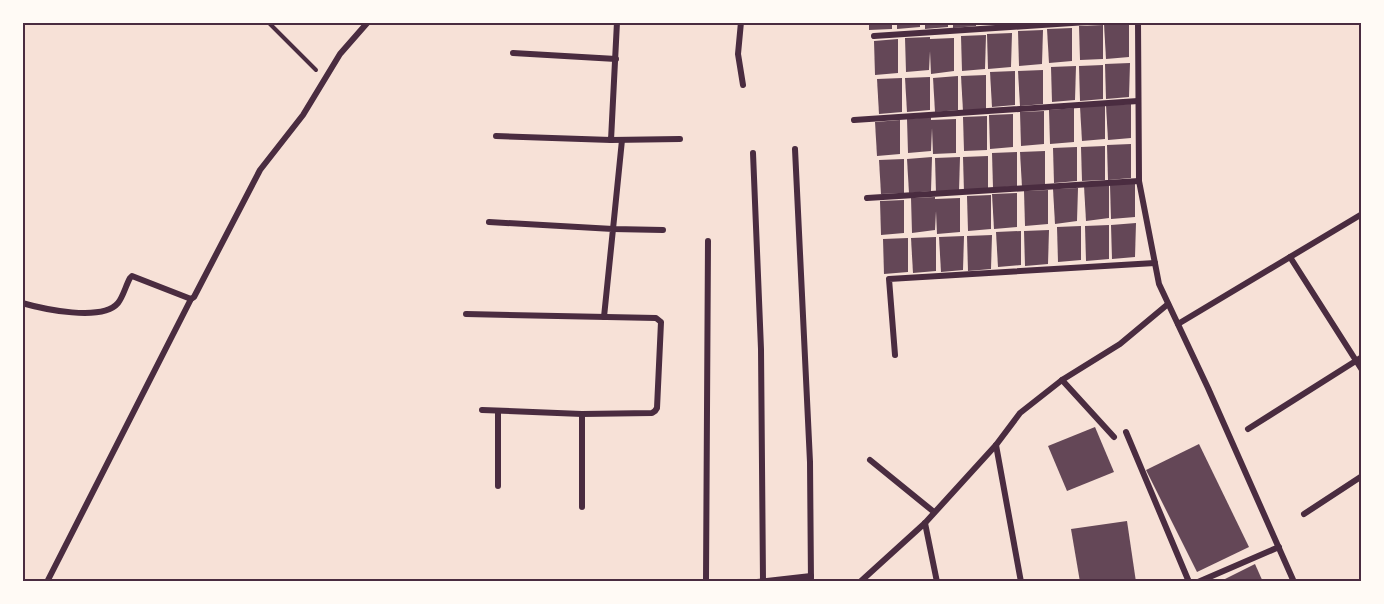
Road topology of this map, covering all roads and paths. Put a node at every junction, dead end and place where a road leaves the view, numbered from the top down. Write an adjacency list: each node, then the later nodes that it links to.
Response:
1 (268, 22): 10 (path)
2 (368, 22): 10 (street)
3 (617, 22): 9 (street)
4 (741, 22): 11 (street)
5 (1087, 22): 7 (street)
6 (1138, 22): 12 (street)
7 (874, 36)
8 (513, 53): 9 (street)
9 (616, 59): 16 (street)
10 (325, 79): 29 (street)
11 (743, 85)
12 (1138, 101): 13 (street); 20 (street)
13 (855, 120)
14 (496, 136): 16 (street)
15 (680, 138): 17 (street)
16 (611, 140): 17 (street)
17 (622, 140): 24 (street)
18 (795, 149): 54 (street)
19 (753, 153): 55 (street)
20 (1139, 181): 21 (street); 28 (street)
21 (867, 198)
22 (1362, 214): 27 (street)
23 (489, 222): 24 (street)
24 (613, 229): 25 (street); 33 (street)
25 (663, 230)
26 (708, 240): 57 (street)
27 (1290, 257): 34 (street); 36 (street)
28 (1155, 263): 31 (street); 35 (street)
29 (191, 299): 30 (street); 56 (street)
30 (22, 303)
31 (1168, 304): 34 (street); 38 (street)
32 (466, 314): 33 (street)
33 (604, 316): 41 (street)
34 (1178, 324): 53 (street)
35 (895, 355)
36 (1359, 359): 37 (street); 42 (street)
37 (1362, 370)
38 (1062, 380): 44 (street); 45 (street)
39 (482, 410): 40 (street)
40 (498, 411): 41 (street); 48 (street)
41 (582, 414): 49 (street)
42 (1248, 429)
43 (1126, 432): 62 (street)
44 (1113, 437)
45 (996, 445): 50 (street); 61 (street)
46 (870, 460): 50 (street)
47 (1362, 477): 51 (street)
48 (498, 486)
49 (582, 507)
50 (934, 512): 52 (street)
51 (1304, 514)
52 (925, 523): 59 (street); 60 (street)
53 (1280, 548): 63 (street); 64 (street)
54 (811, 579): 55 (street)
55 (763, 581): 58 (street)
56 (47, 582)
57 (708, 582)
58 (757, 582)
59 (860, 582)
60 (937, 582)
61 (1021, 582)
62 (1189, 582)
63 (1198, 582)
64 (1294, 582)

